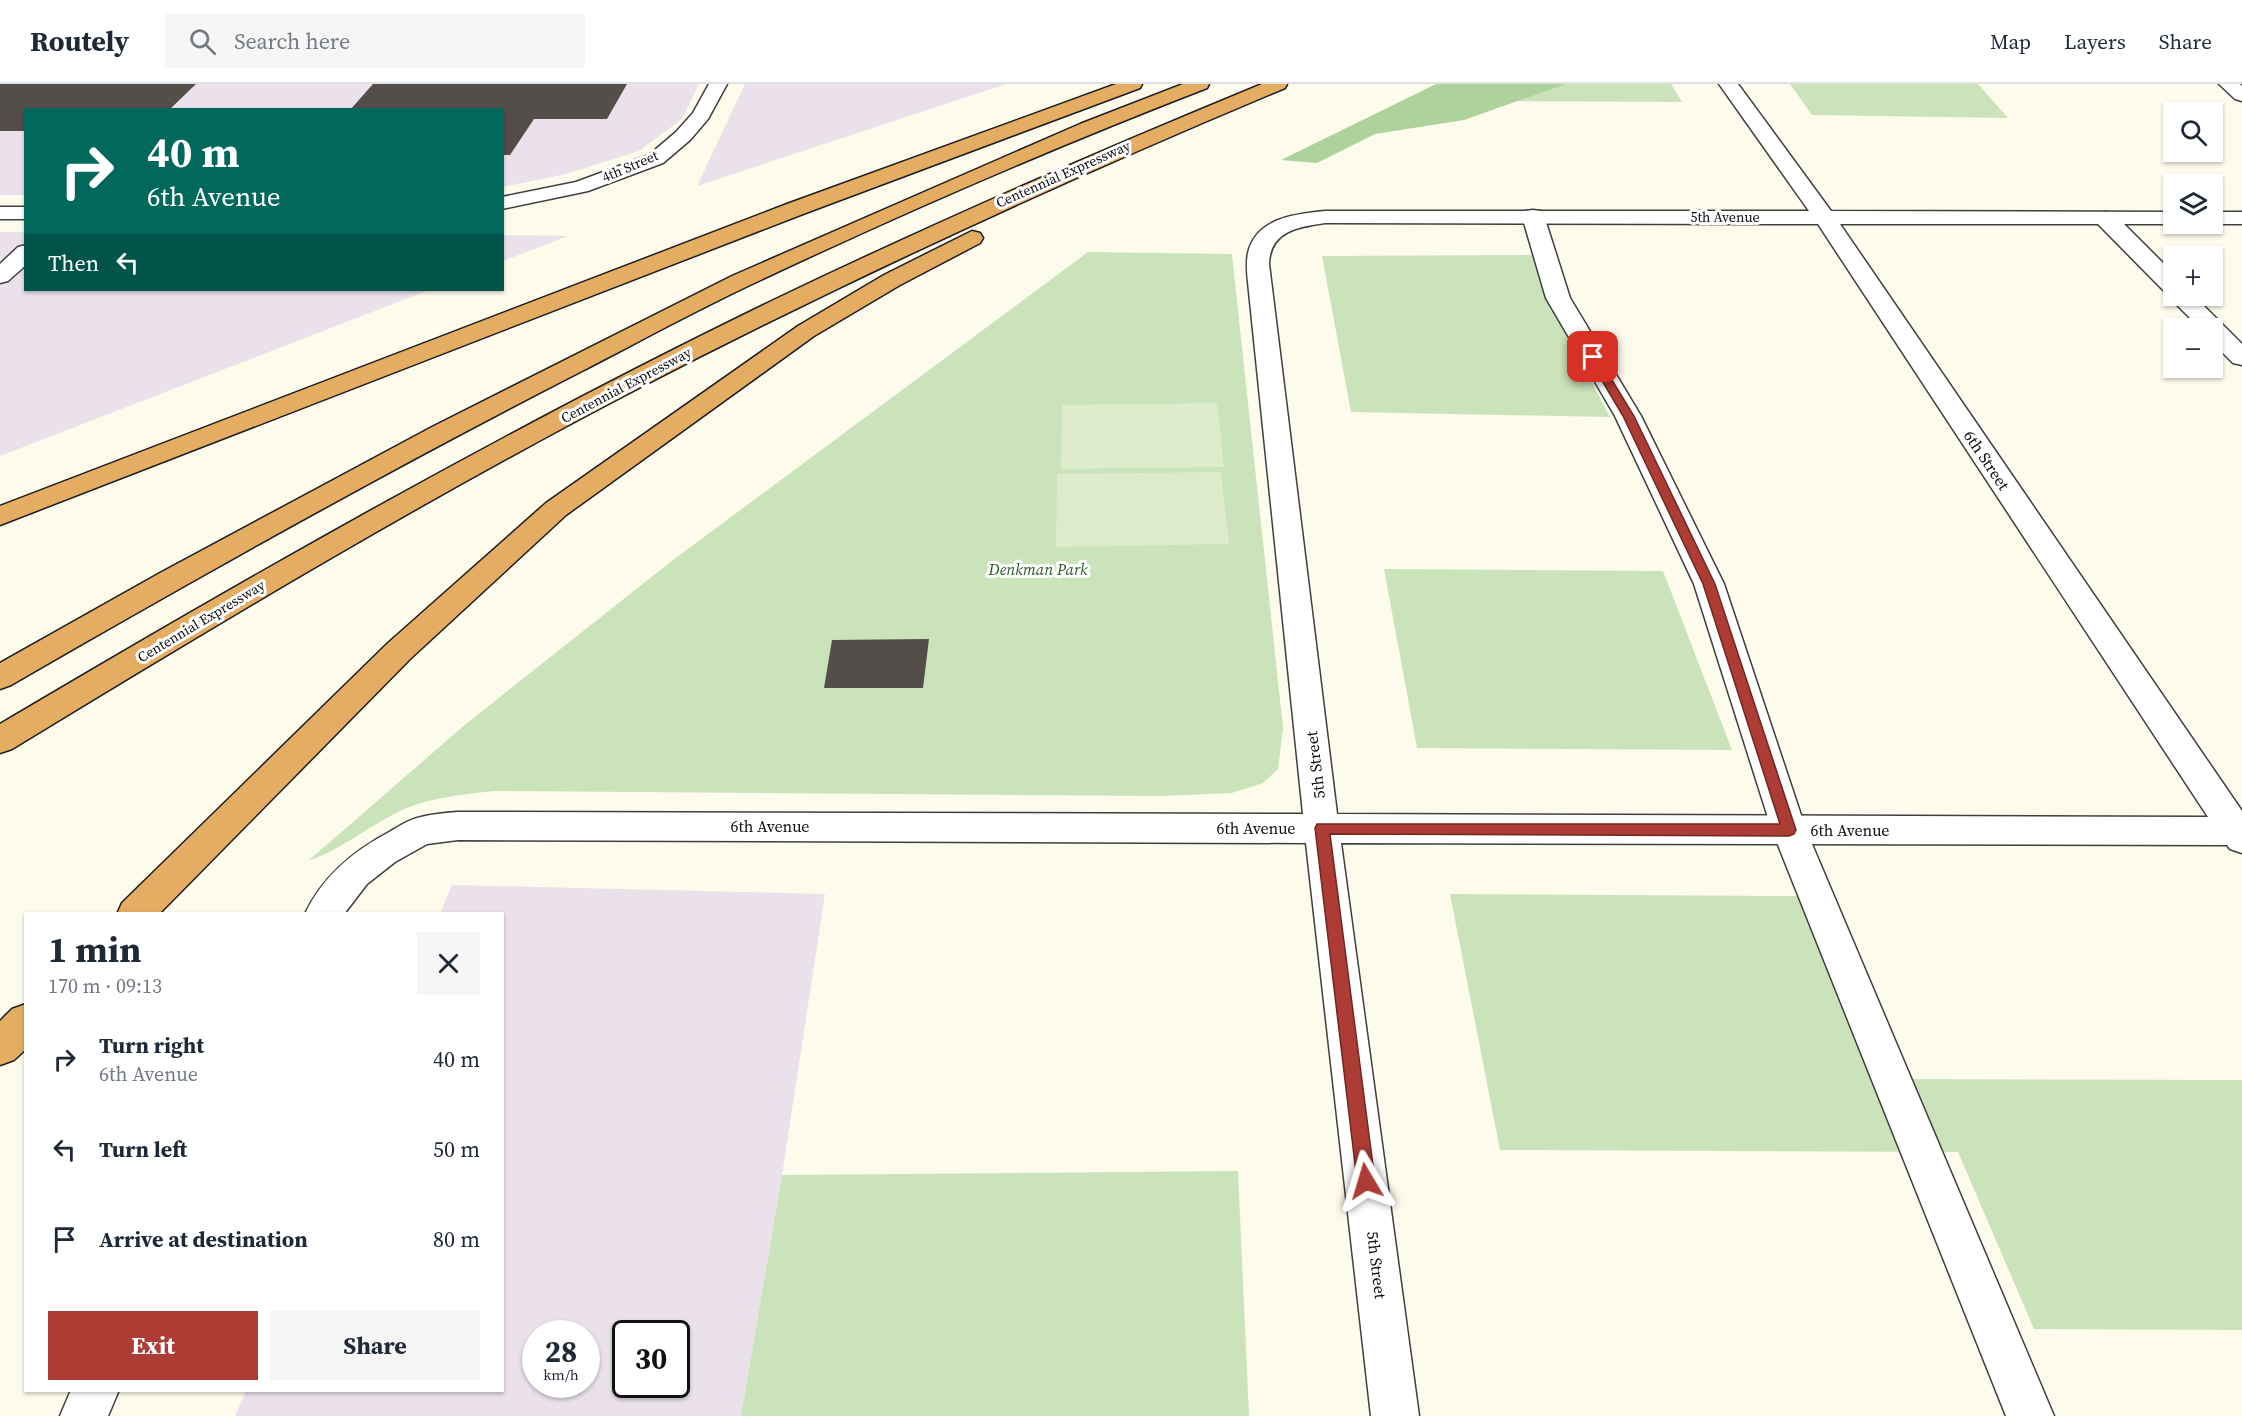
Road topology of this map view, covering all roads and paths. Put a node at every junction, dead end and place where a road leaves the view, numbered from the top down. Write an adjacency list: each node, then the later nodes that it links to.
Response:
1 (718, 84): 9 (street, 4th Street)
2 (1133, 84): 24 (highway)
3 (1200, 84): 25 (highway, Centennial Expressway)
4 (1278, 84): 8 (highway, Centennial Expressway)
5 (1728, 84): 13 (street, 6th Street)
6 (2228, 84): 7 (street)
7 (2242, 95)
8 (1190, 119): 26 (highway, Centennial Expressway); 30 (highway)
9 (504, 203)
10 (0, 213): 11 (street)
11 (24, 213)
12 (1533, 216): 13 (street, 5th Avenue); 18 (street, 5th Avenue); 28 (street)
13 (1825, 218): 14 (street, 5th Avenue); 29 (street, 6th Street)
14 (2106, 218): 15 (street, 5th Avenue); 21 (street)
15 (2163, 218)
16 (2223, 218): 17 (street)
17 (2242, 218)
18 (1279, 227): 27 (street, 5th Street)
19 (24, 254): 20 (street)
20 (3, 271)
21 (2163, 277)
22 (2191, 306): 23 (street)
23 (2242, 358)
24 (0, 516)
25 (0, 677)
26 (0, 740)
27 (1322, 828): 28 (street, 6th Avenue); 31 (street, 6th Avenue); 36 (street, 5th Street)
28 (1789, 830): 29 (street, 6th Avenue); 37 (street)
29 (2240, 833)
30 (137, 912)
31 (325, 912)
32 (24, 1024): 33 (highway)
33 (0, 1047)
34 (95, 1392): 35 (street)
35 (84, 1416)
36 (1395, 1416)
37 (2030, 1416)

